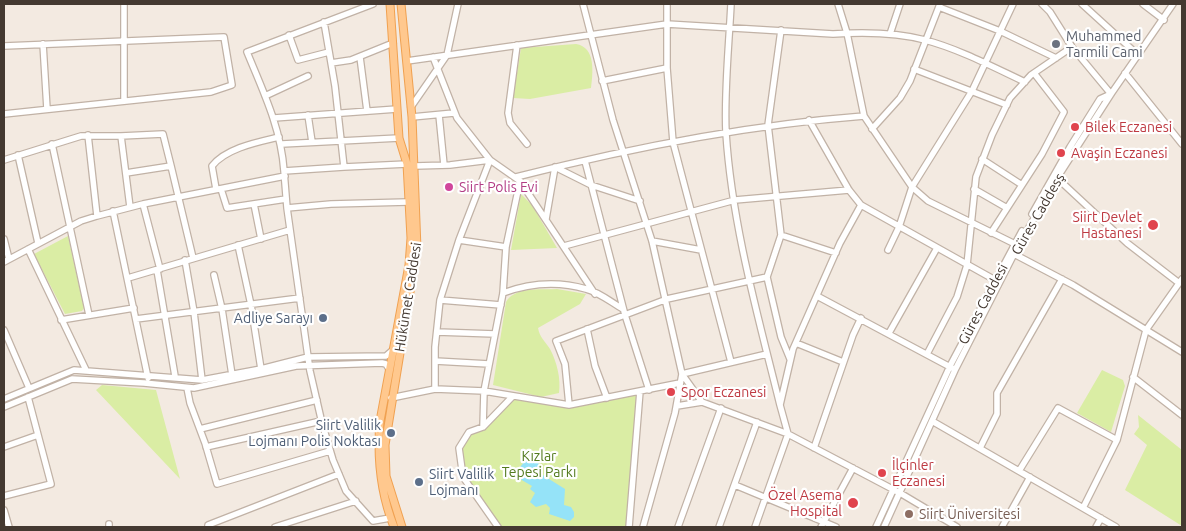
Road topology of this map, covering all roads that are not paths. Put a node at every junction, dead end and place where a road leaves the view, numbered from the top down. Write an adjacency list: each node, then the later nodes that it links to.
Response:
1 (124, 4): 27 (street)
2 (373, 4): 18 (street)
3 (390, 4): 29 (main road)
4 (401, 4): 40 (main road, Hükümet Caddesi)
5 (458, 4): 35 (street)
6 (583, 4): 24 (street)
7 (668, 4): 19 (street)
8 (731, 4): 20 (street)
9 (838, 4): 23 (street)
10 (900, 4): 25 (street)
11 (1042, 4): 33 (street)
12 (1082, 4): 36 (street)
13 (1142, 4): 17 (street)
14 (1173, 4): 17 (street)
15 (939, 5): 22 (street); 28 (street)
16 (1011, 5): 22 (street)
17 (1164, 20): 36 (street)
18 (324, 22): 26 (street); 34 (street)
19 (667, 24): 20 (street); 24 (street); 43 (street)
20 (730, 27): 21 (street); 71 (street)
21 (780, 30): 23 (street); 69 (street)
22 (1000, 31): 39 (street); 42 (street)
23 (847, 33): 25 (street); 65 (street)
24 (590, 34): 31 (street); 49 (street)
25 (890, 34): 28 (street)
26 (289, 35): 34 (street); 53 (street)
27 (124, 39): 30 (street); 54 (street); 54 (street)
28 (926, 40): 42 (street); 44 (street)
29 (393, 43): 37 (street); 58 (main road)
30 (43, 44): 32 (street); 57 (street)
31 (517, 45): 35 (street); 81 (street)
32 (4, 46)
33 (1072, 47): 39 (street); 52 (street)
34 (329, 52): 41 (street)
35 (447, 55): 38 (street); 45 (street)
36 (1138, 55): 47 (street)
37 (360, 57): 41 (street); 59 (street)
38 (433, 57): 40 (street); 45 (street)
39 (1056, 58): 46 (street)
40 (407, 60): 56 (main road, Hükümet Caddesi)
41 (331, 64): 60 (street)
42 (986, 64): 50 (street); 51 (street)
43 (667, 68): 49 (street); 78 (street)
44 (914, 68): 51 (street); 70 (street)
45 (437, 70): 56 (street); 61 (street)
46 (1034, 73): 50 (street); 100 (street)
47 (1125, 73): 52 (street); 82 (street)
48 (308, 76): 53 (street)
49 (602, 81): 83 (street)
50 (1025, 82): 55 (street)
51 (972, 91): 55 (street); 101 (street)
52 (1111, 94): 97 (street, Güres Caddesş); 135 (street, Güres Caddesi)
53 (265, 96): 66 (street)
54 (124, 101): 57 (street)
55 (1007, 105): 85 (street)
56 (411, 107): 67 (main road, Hükümet Caddesi)
57 (48, 109): 62 (street)
58 (398, 109): 59 (street); 75 (main road)
59 (367, 111): 60 (street)
60 (338, 112): 63 (street); 76 (street)
61 (454, 113): 64 (street); 87 (street)
62 (4, 114)
63 (308, 115): 66 (street); 77 (street)
64 (439, 115): 67 (street); 90 (street)
65 (864, 116): 68 (street); 70 (street)
66 (274, 118): 74 (street)
67 (412, 118): 92 (main road, Hükümet Caddesi)
68 (809, 120): 69 (street); 104 (street)
69 (768, 125): 71 (street); 106 (street)
70 (872, 129): 101 (street)
71 (726, 132): 78 (street); 108 (street)
72 (88, 135): 73 (street); 79 (street); 119 (street)
73 (121, 136): 91 (street); 95 (street)
74 (279, 137): 80 (street); 102 (street)
75 (399, 138): 76 (street); 89 (main road)
76 (341, 140): 77 (street); 93 (street)
77 (312, 142): 80 (street)
78 (673, 142): 83 (street); 117 (street)
79 (52, 144): 84 (street); 123 (street)
80 (282, 144): 96 (street)
81 (527, 144)
82 (1182, 144)
83 (624, 152): 88 (street); 109 (street)
84 (18, 155): 86 (street); 133 (street)
85 (982, 159): 100 (street); 103 (street)
86 (4, 160)
87 (490, 160): 90 (street); 98 (street); 131 (street)
88 (585, 161): 94 (street); 99 (street)
89 (407, 164): 93 (street); 110 (main road)
90 (444, 165): 92 (street)
91 (171, 166): 95 (street); 105 (street)
92 (415, 166): 212 (main road, Hükümet Caddesi)
93 (344, 167): 96 (street)
94 (555, 167): 98 (street); 99 (street); 120 (street)
95 (126, 172): 114 (street)
96 (284, 173): 102 (street); 107 (street)
97 (1057, 178): 135 (street, Güres Caddesş); 155 (street)
98 (518, 179): 120 (street); 137 (street)
99 (590, 185): 109 (street); 127 (street)
100 (1022, 185): 116 (street)
101 (912, 187): 122 (street); 124 (street)
102 (218, 189): 105 (street); 112 (street)
103 (974, 189): 116 (street); 122 (street)
104 (849, 190): 106 (street); 113 (street)
105 (180, 197): 111 (street); 144 (street)
106 (777, 198): 108 (street); 128 (street)
107 (286, 199): 112 (street); 115 (street)
108 (735, 200): 117 (street); 154 (street)
109 (640, 201): 121 (street)
110 (408, 202): 115 (street); 181 (main road)
111 (143, 204): 114 (street); 148 (street)
112 (254, 204): 129 (street)
113 (861, 206): 124 (street); 142 (street)
114 (130, 207): 118 (street)
115 (287, 208): 125 (street)
116 (1007, 208): 126 (street)
117 (691, 211): 121 (street); 140 (street)
118 (113, 212): 119 (street); 151 (street)
119 (98, 216): 123 (street)
120 (546, 219): 136 (street)
121 (646, 222): 127 (street); 132 (street)
122 (973, 224): 126 (street); 147 (street)
123 (69, 227): 133 (street); 169 (street)
124 (899, 227): 138 (street); 141 (street)
125 (290, 230): 129 (street); 160 (street)
126 (991, 233): 135 (street)
127 (603, 234): 136 (street); 168 (street)
128 (781, 235): 142 (street); 150 (street)
129 (261, 238): 134 (street)
130 (4, 239): 146 (street)
131 (458, 240): 137 (street); 162 (street)
132 (652, 241): 140 (street); 161 (street)
133 (38, 243): 139 (street)
134 (238, 245): 144 (street); 164 (street)
135 (1017, 245): 143 (street, Güres Caddesş); 153 (street, Güres Caddesi)
136 (564, 246): 158 (street)
137 (506, 247): 157 (street)
138 (936, 248): 147 (street); 178 (street)
139 (28, 249): 146 (street); 173 (street)
140 (701, 250): 156 (street)
141 (888, 250)
142 (836, 254): 159 (street)
143 (1014, 254): 152 (street); 194 (street, Güres Caddesş)
144 (193, 258): 145 (street)
145 (185, 260): 148 (street); 167 (street)
146 (7, 261)
147 (967, 265): 153 (street); 184 (street)
148 (158, 269): 151 (street); 170 (street)
149 (214, 275): 166 (street)
150 (767, 277): 154 (street); 186 (street)
151 (128, 278): 165 (street)
152 (1062, 279): 176 (street); 234 (street)
153 (995, 280): 194 (street, Güres Caddesi)
154 (749, 281): 156 (street); 183 (street)
155 (1181, 281): 176 (street)
156 (711, 289): 161 (street); 188 (street)
157 (503, 293): 158 (street); 163 (street)
158 (595, 294): 168 (street)
159 (817, 296): 171 (street); 180 (street)
160 (300, 298): 164 (street); 185 (street)
161 (667, 299): 168 (street); 196 (street)
162 (440, 300): 163 (street); 177 (street)
163 (500, 304): 179 (street)
164 (251, 305): 166 (street); 192 (street)
165 (134, 308): 169 (street); 172 (street)
166 (222, 309): 167 (street); 198 (street)
167 (194, 312): 170 (street); 201 (street)
168 (624, 312): 175 (street); 207 (street)
169 (89, 316): 173 (street)
170 (164, 316): 172 (street); 199 (street)
171 (861, 318): 178 (street); 189 (street)
172 (136, 319): 197 (street)
173 (62, 320): 195 (street)
174 (4, 330): 204 (street)
175 (586, 330): 213 (street); 217 (street)
176 (1146, 330): 182 (street); 200 (street)
177 (436, 332): 179 (street); 187 (street)
178 (890, 333): 184 (street)
179 (495, 334): 191 (street)
180 (796, 342): 186 (street); 189 (street)
181 (394, 349): 185 (street); 193 (main road)
182 (1182, 352)
183 (767, 354): 188 (street); 218 (street)
184 (928, 354): 194 (street)
185 (308, 357): 190 (street); 192 (street)
186 (790, 359): 218 (street)
187 (435, 361): 191 (street); 206 (street)
188 (731, 362): 196 (street)
189 (843, 362): 233 (street)
190 (309, 364): 193 (street); 205 (street); 215 (street)
191 (489, 364): 208 (street)
192 (261, 369): 198 (street)
193 (389, 369): 248 (main road)
194 (953, 369): 225 (street, Güres Caddesş); 241 (street, Güres Caddesi)
195 (86, 370): 197 (street); 204 (street)
196 (682, 374): 202 (street); 216 (street)
197 (148, 375): 199 (street); 203 (street)
198 (232, 375): 201 (street)
199 (174, 376): 201 (street)
200 (1133, 377): 222 (street); 230 (street)
201 (202, 380)
202 (680, 383): 207 (street); 219 (street)
203 (149, 384): 205 (street); 211 (street)
204 (29, 388): 214 (street)
205 (187, 388): 227 (street)
206 (435, 389): 208 (street); 212 (street)
207 (649, 390): 209 (street)
208 (484, 391): 210 (street); 226 (street)
209 (640, 391): 213 (street); 257 (street)
210 (513, 396): 217 (street); 226 (street)
211 (28, 397): 220 (street); 229 (street)
212 (391, 398): 255 (main road, Hükümet Caddesi)
213 (607, 398): 217 (street)
214 (4, 399)
215 (317, 400): 223 (street); 227 (street)
216 (702, 402): 219 (street); 221 (street)
217 (569, 405)
218 (780, 405): 228 (street)
219 (676, 406): 258 (street)
220 (4, 407)
221 (721, 408): 224 (street); 259 (street)
222 (1182, 415)
223 (322, 420): 232 (street); 235 (street)
224 (758, 422): 228 (street); 240 (street)
225 (932, 422): 234 (street); 242 (street, Güres Caddesş)
226 (483, 427): 256 (street)
227 (200, 429): 232 (street)
228 (788, 434): 233 (street); 244 (street)
229 (38, 435): 231 (street); 243 (street)
230 (1117, 440): 237 (street); 246 (street)
231 (4, 447)
232 (206, 447): 235 (street)
233 (814, 448): 236 (street)
234 (980, 448): 237 (street)
235 (330, 451): 238 (street)
236 (853, 468): 241 (street); 250 (street)
237 (1019, 471): 239 (street)
238 (339, 474): 245 (street); 252 (street)
239 (1030, 477): 246 (street); 266 (street)
240 (735, 485): 244 (street); 260 (street)
241 (894, 489): 242 (street); 263 (street, Güres Caddesi)
242 (900, 493): 264 (street, Güres Caddesş); 265 (street)
243 (4, 496)
244 (765, 497): 250 (street); 261 (street)
245 (356, 502): 248 (street); 253 (street)
246 (1082, 508): 249 (street)
247 (4, 510): 251 (street)
248 (390, 518): 254 (main road)
249 (1101, 518): 267 (street); 268 (street)
250 (823, 524): 262 (street)
251 (9, 527)
252 (208, 527)
253 (274, 527)
254 (394, 527)
255 (402, 527)
256 (498, 527)
257 (629, 527)
258 (643, 527)
259 (678, 527)
260 (719, 527)
261 (755, 527)
262 (836, 527)
263 (876, 527)
264 (884, 527)
265 (957, 527)
266 (1002, 527)
267 (1096, 527)
268 (1116, 527)

